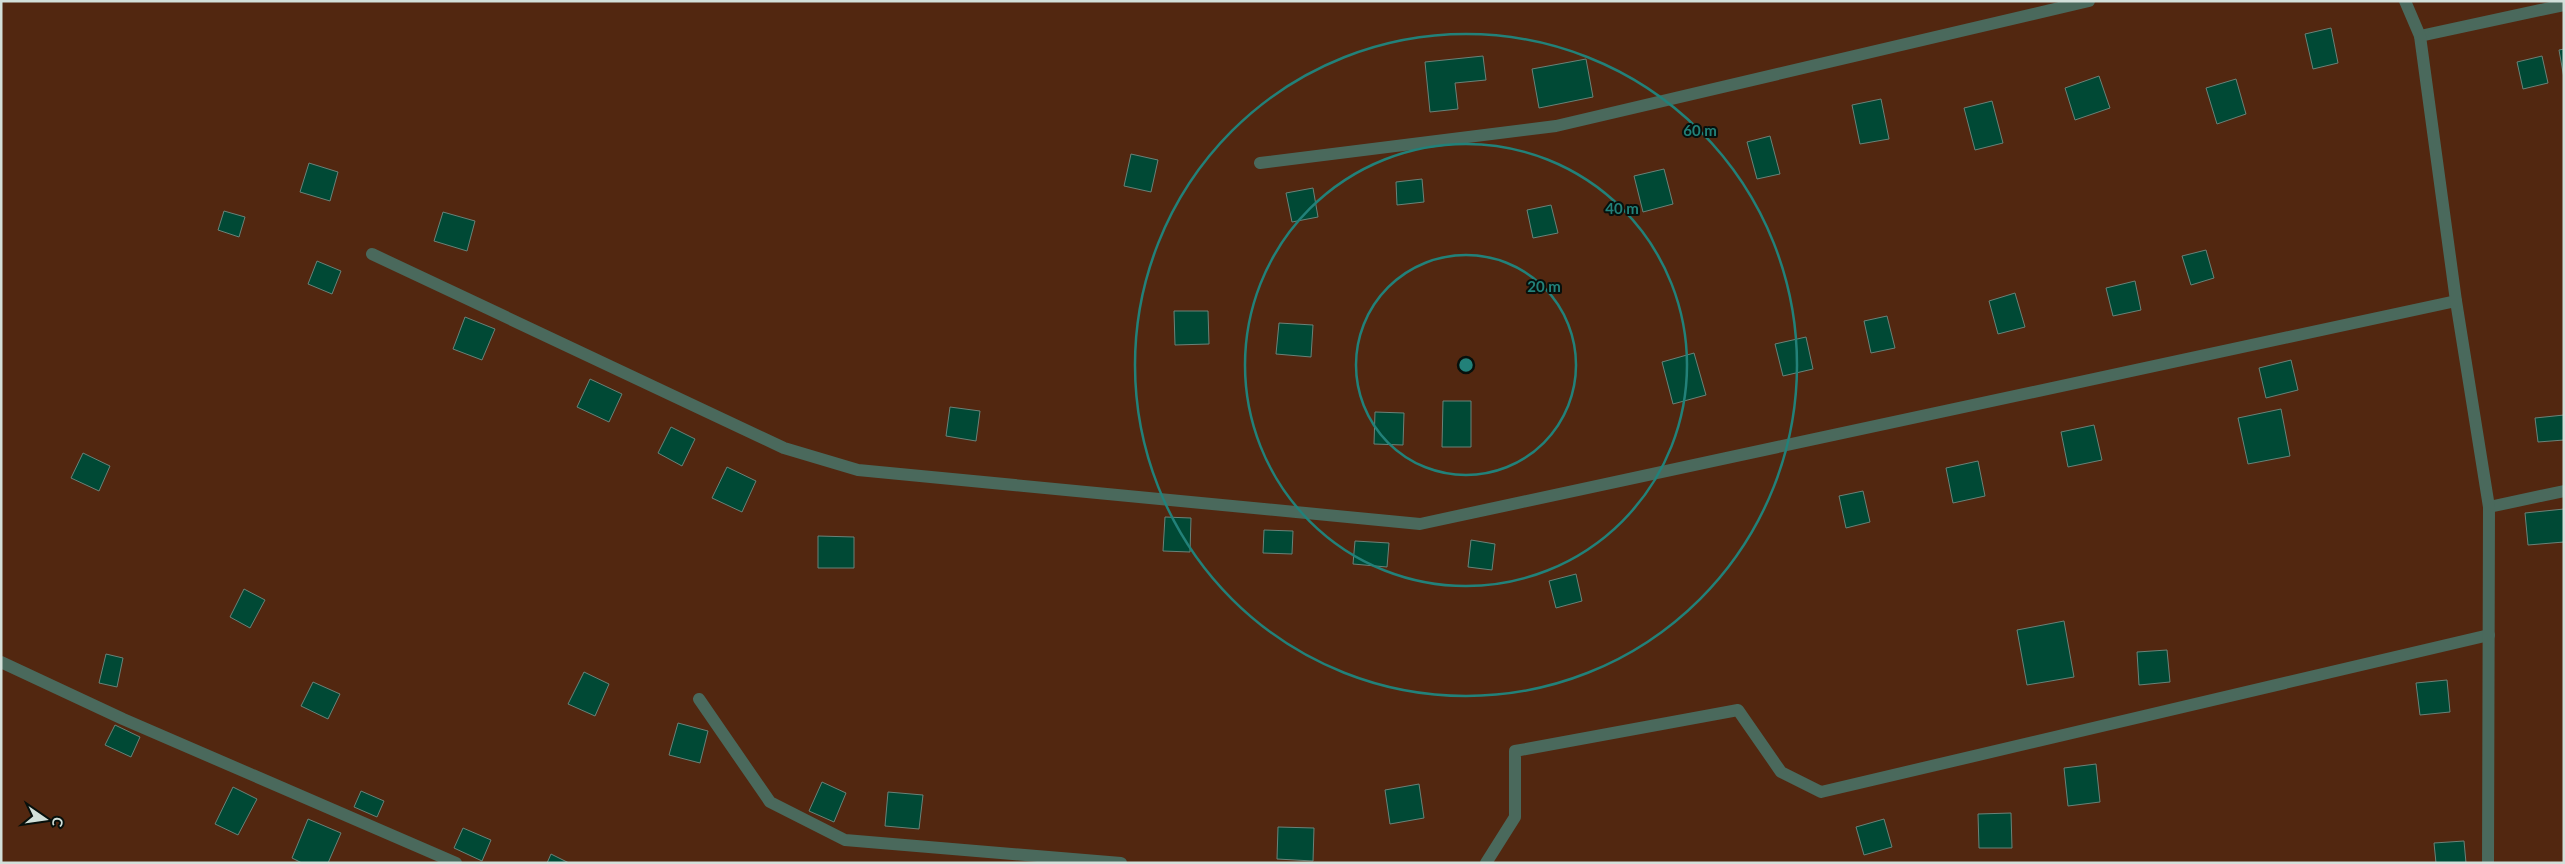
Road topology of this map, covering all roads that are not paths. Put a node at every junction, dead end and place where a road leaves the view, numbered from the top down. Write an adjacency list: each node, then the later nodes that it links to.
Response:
1 (2089, 1): 5 (street)
2 (2405, 1): 4 (street)
3 (2564, 6): 4 (street)
4 (2420, 36): 7 (street)
5 (1260, 163)
6 (372, 254): 7 (street)
7 (2456, 301): 9 (street)
8 (2564, 491): 9 (street)
9 (2489, 507): 10 (street)
10 (2489, 635): 15 (street); 16 (street)
11 (1, 662): 13 (street)
12 (699, 699): 14 (street)
13 (456, 863)
14 (1121, 863)
15 (1486, 863)
16 (2488, 863)

